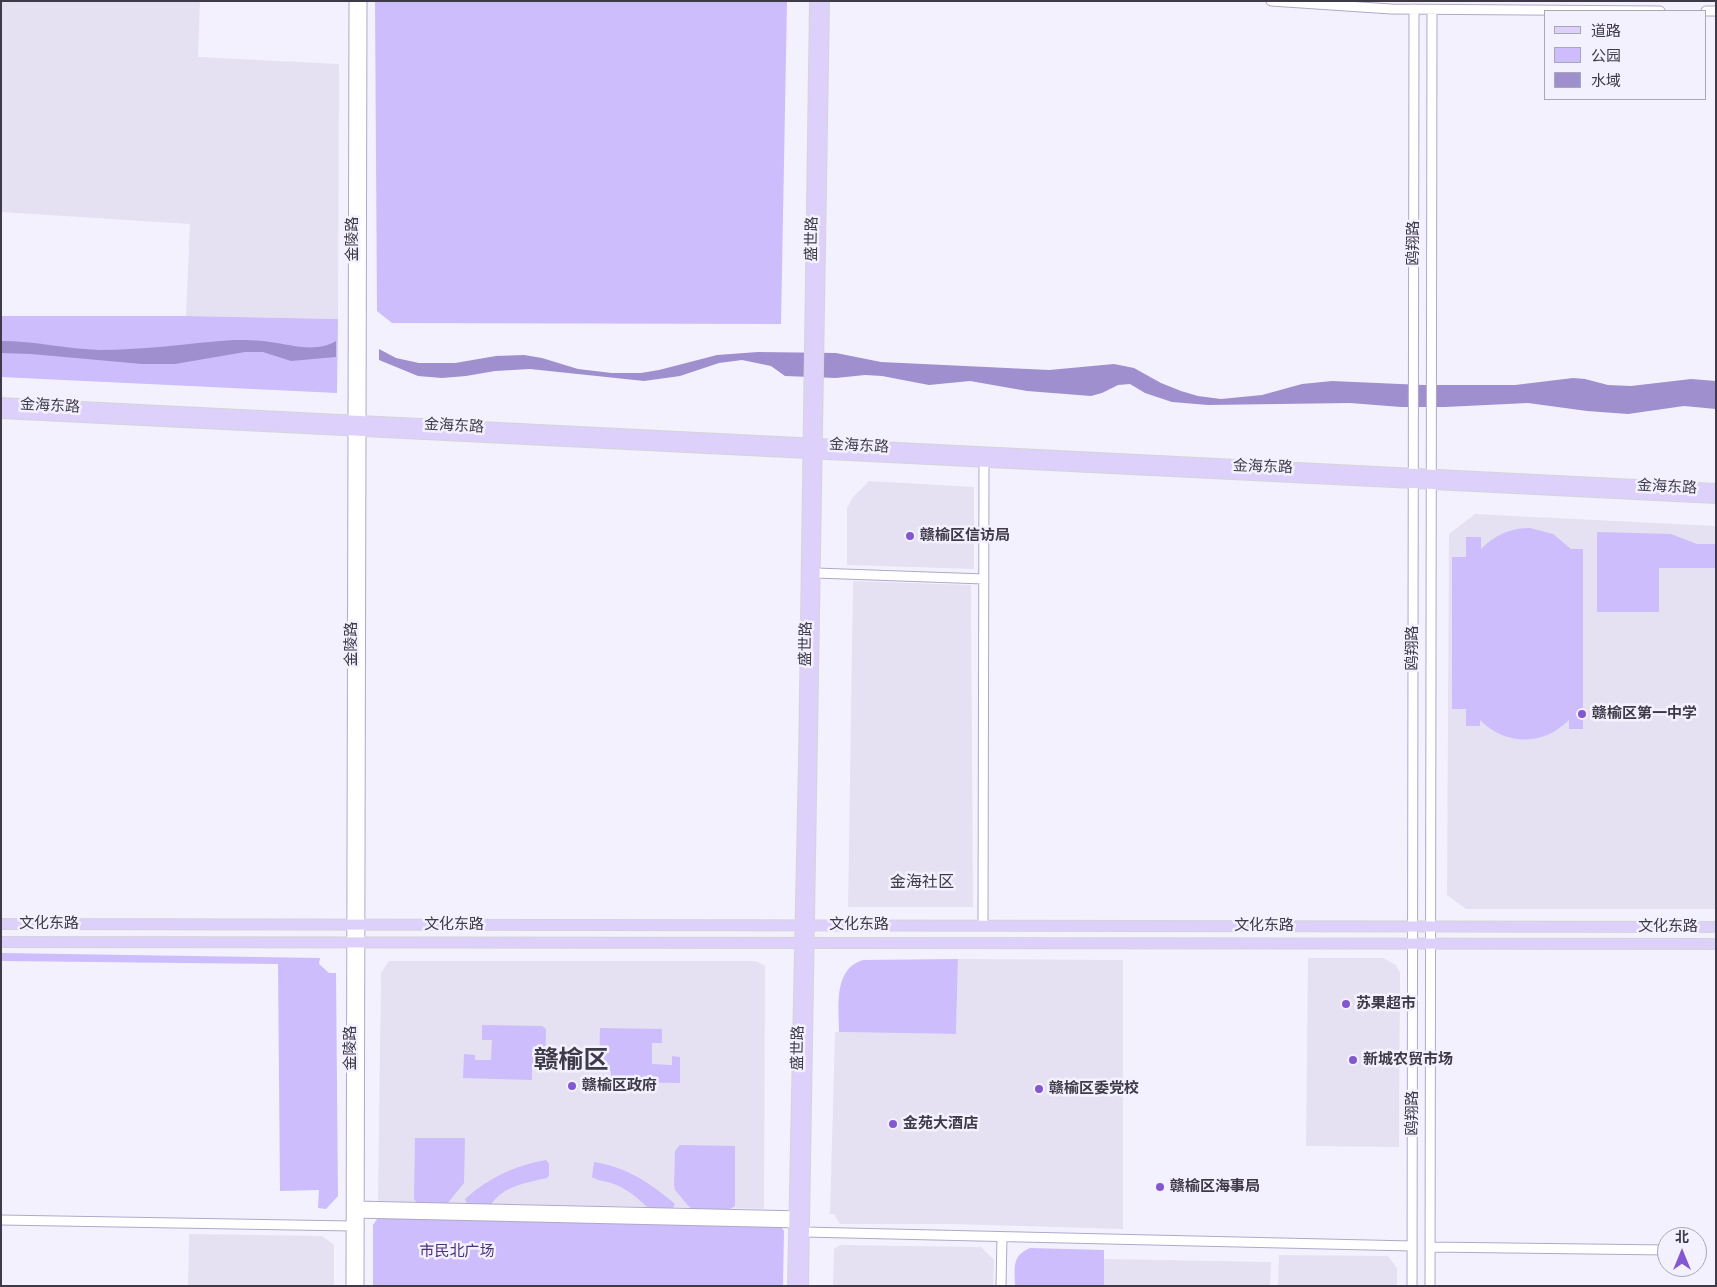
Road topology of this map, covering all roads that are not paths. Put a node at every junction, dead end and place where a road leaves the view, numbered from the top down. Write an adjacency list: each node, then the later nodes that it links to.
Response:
1 (354, 1): 11 (street, 金陵路)
2 (362, 1): 11 (street, 金陵路)
3 (815, 1): 12 (main road, 盛世路)
4 (824, 1): 12 (main road, 盛世路)
5 (1271, 1): 6 (street)
6 (1414, 9): 7 (street); 14 (street, 鸥翔路)
7 (1432, 10): 8 (street); 15 (street, 鸥翔路)
8 (1544, 10)
9 (1, 403): 11 (main road, 金海东路)
10 (1, 413): 11 (main road, 金海东路)
11 (357, 426): 12 (main road, 金海东路); 21 (street, 金陵路)
12 (813, 449): 13 (main road, 金海东路); 14 (main road, 金海东路); 18 (main road, 盛世路); 22 (main road, 盛世路)
13 (984, 462): 14 (main road, 金海东路); 19 (street)
14 (1414, 479): 15 (main road, 金海东路); 24 (street, 鸥翔路)
15 (1431, 480): 16 (main road, 金海东路); 17 (main road, 金海东路); 25 (street, 鸥翔路)
16 (1716, 489)
17 (1716, 498)
18 (816, 573): 19 (street); 22 (main road, 盛世路)
19 (984, 579): 23 (street)
20 (1, 924): 21 (main road, 文化东路)
21 (356, 925): 22 (main road, 文化东路); 28 (street, 金陵路)
22 (805, 925): 23 (main road, 文化东路); 29 (main road, 盛世路)
23 (983, 925): 24 (main road, 文化东路)
24 (1413, 926): 25 (main road, 文化东路); 30 (street, 鸥翔路)
25 (1431, 926): 26 (main road, 文化东路); 31 (street, 鸥翔路)
26 (1716, 927)
27 (1, 942): 28 (main road, 文化东路)
28 (356, 942): 29 (main road, 文化东路); 33 (street, 金陵路)
29 (805, 943): 30 (main road, 文化东路); 35 (main road, 盛世路)
30 (1413, 943): 31 (main road, 文化东路); 38 (street, 鸥翔路)
31 (1431, 944): 32 (main road, 文化东路); 39 (street, 鸥翔路)
32 (1716, 944)
33 (355, 1209): 35 (street); 36 (street, 金陵路); 42 (street, 金陵路)
34 (1, 1220): 36 (street)
35 (800, 1222): 37 (street); 43 (main road, 盛世路); 44 (main road, 盛世路)
36 (351, 1226): 41 (street, 金陵路)
37 (1002, 1236): 38 (street); 45 (street)
38 (1412, 1246): 46 (street, 鸥翔路)
39 (1430, 1247): 40 (street); 47 (street, 鸥翔路)
40 (1657, 1250)
41 (351, 1286)
42 (359, 1286)
43 (793, 1286)
44 (803, 1286)
45 (1001, 1286)
46 (1412, 1286)
47 (1430, 1286)

